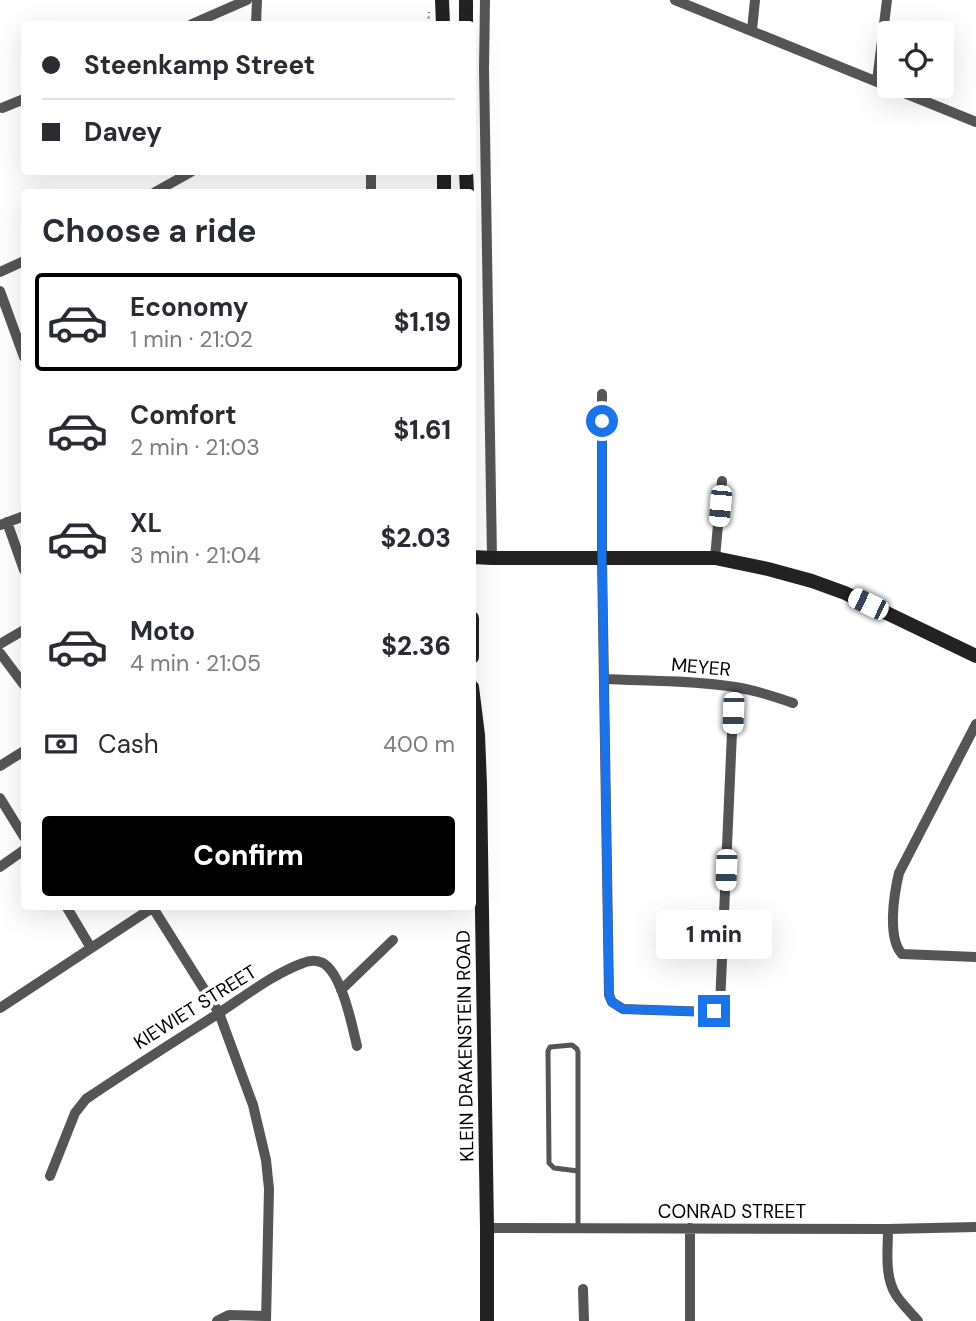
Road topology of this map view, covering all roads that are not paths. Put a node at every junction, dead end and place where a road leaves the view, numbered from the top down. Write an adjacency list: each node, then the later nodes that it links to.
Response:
1 (247, 0): 9 (street)
2 (257, 0): 10 (street)
3 (442, 0): 11 (main road)
4 (466, 0): 12 (main road)
5 (485, 0): 15 (street)
6 (675, 0): 14 (street)
7 (755, 0): 14 (street)
8 (887, 0): 13 (street)
9 (199, 21)
10 (256, 21)
11 (443, 21)
12 (466, 21)
13 (884, 21)
14 (752, 30): 16 (street)
15 (478, 70): 32 (street)
16 (877, 81)
17 (918, 98): 20 (street)
18 (21, 100): 19 (street)
19 (2, 108)
20 (976, 122)
21 (186, 175): 22 (street)
22 (160, 189)
23 (21, 262): 24 (street)
24 (0, 272)
25 (0, 290): 26 (street)
26 (21, 349)
27 (602, 394): 34 (street)
28 (722, 481): 33 (street)
29 (21, 517): 30 (street)
30 (3, 524): 35 (street)
31 (476, 556): 32 (main road)
32 (492, 558): 34 (main road)
33 (715, 558): 34 (main road); 39 (main road)
34 (602, 559): 40 (street)
35 (21, 563)
36 (21, 632): 37 (street)
37 (0, 644)
38 (0, 653): 41 (street)
39 (976, 656)
40 (604, 680): 42 (street, MEYER); 42 (street)
41 (21, 681)
42 (734, 687): 43 (street, MEYER)
43 (793, 703)
44 (976, 724): 59 (street)
45 (476, 750): 67 (main road, KLEIN DRAKENSTEIN ROAD)
46 (21, 753): 47 (street)
47 (0, 766)
48 (0, 798): 50 (street)
49 (21, 816): 50 (street)
50 (14, 820): 51 (street)
51 (21, 832)
52 (21, 852): 53 (street)
53 (0, 867)
54 (68, 910): 58 (street)
55 (149, 910): 58 (street)
56 (156, 910): 62 (street)
57 (393, 940): 60 (street)
58 (91, 948): 61 (street)
59 (976, 957)
60 (341, 990): 62 (street, KIEWIET STREET); 63 (street, KIEWIET STREET)
61 (0, 1008)
62 (219, 1013): 65 (street, KIEWIET STREET); 72 (street)
63 (357, 1046)
64 (578, 1171): 64 (lane); 69 (lane)
65 (50, 1176)
66 (976, 1227): 70 (street, CONRAD STREET)
67 (487, 1228): 69 (street, CONRAD STREET); 74 (main road, KLEIN DRAKENSTEIN ROAD)
68 (690, 1228): 69 (street, CONRAD STREET); 70 (street, CONRAD STREET); 76 (street)
69 (578, 1229)
70 (888, 1229): 77 (street)
71 (583, 1289): 75 (street)
72 (267, 1319): 73 (street)
73 (217, 1321)
74 (487, 1321)
75 (584, 1321)
76 (691, 1321)
77 (918, 1321)

